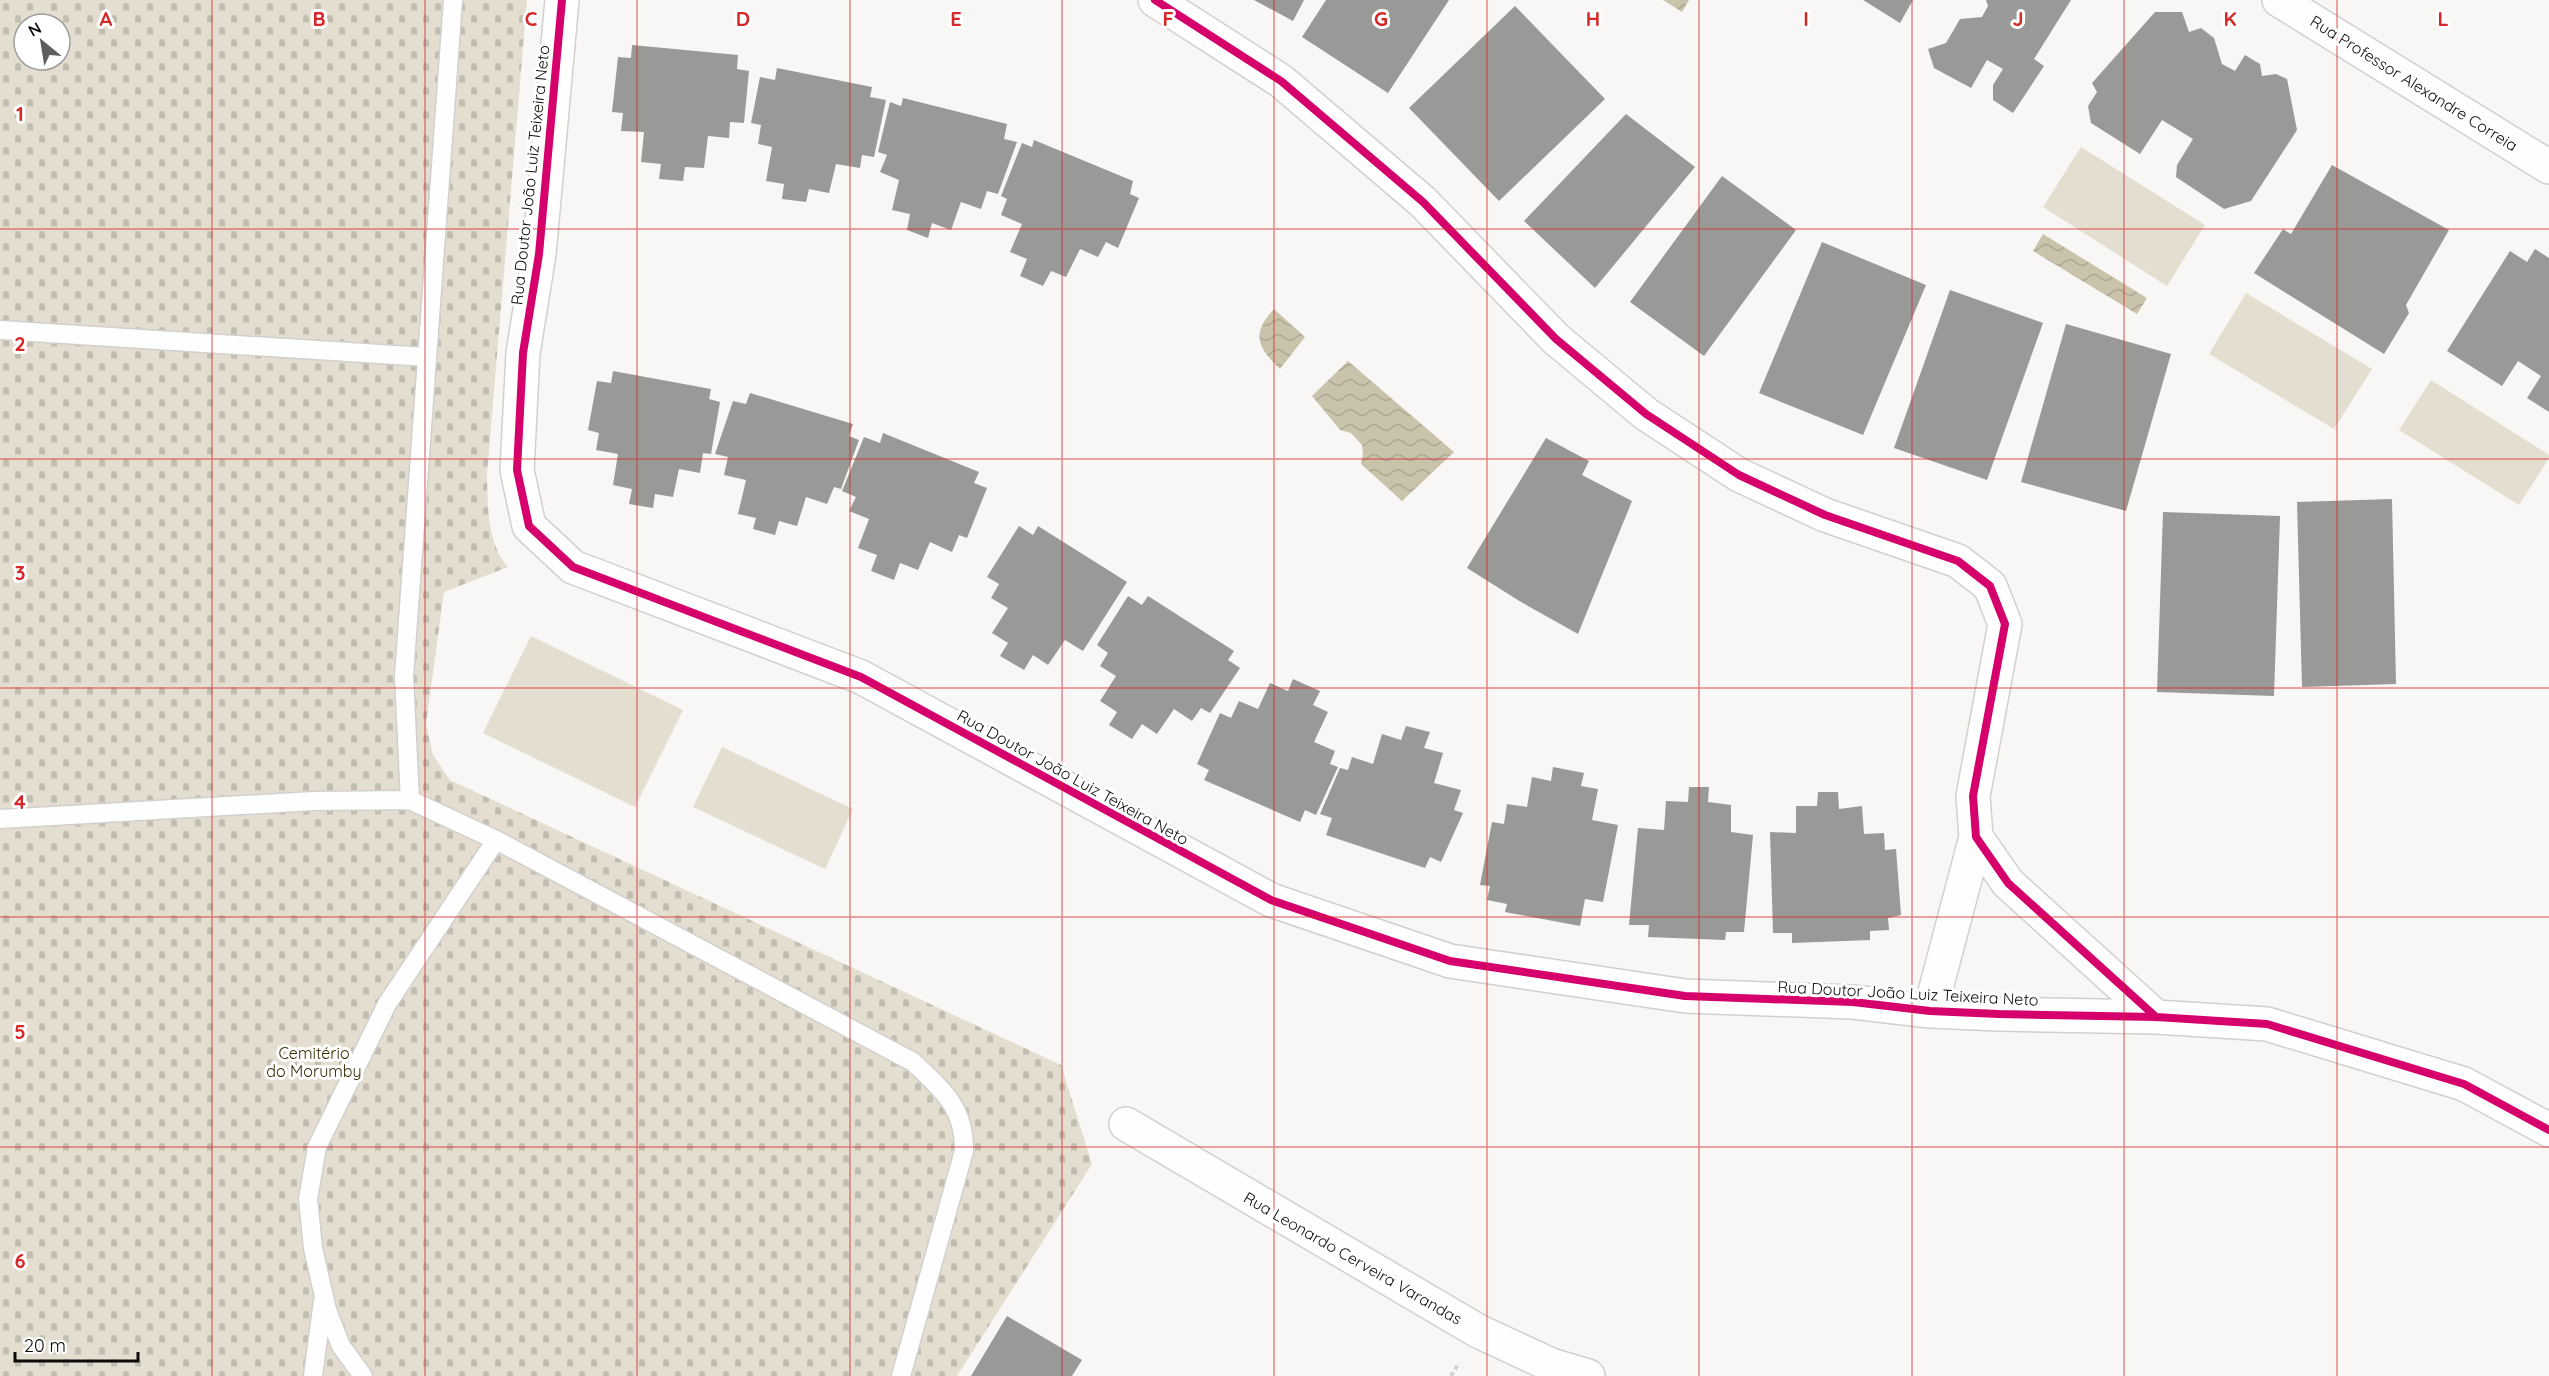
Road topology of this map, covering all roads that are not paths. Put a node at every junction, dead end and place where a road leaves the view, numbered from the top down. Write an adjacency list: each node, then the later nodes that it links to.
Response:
1 (453, 0): 7 (lane)
2 (562, 0): 12 (street, Rua Doutor João Luiz Teixeira Neto)
3 (1155, 0): 10 (street)
4 (2279, 0): 5 (street, Rua Professor Alexandre Correia)
5 (2549, 167)
6 (0, 330): 7 (lane)
7 (427, 357): 8 (lane)
8 (410, 800): 9 (lane); 11 (lane)
9 (0, 819)
10 (1976, 837): 12 (street); 13 (street)
11 (496, 840): 16 (lane); 19 (lane)
12 (1930, 1011): 13 (street, Rua Doutor João Luiz Teixeira Neto)
13 (2156, 1017): 15 (street, Rua Doutor João Luiz Teixeira Neto)
14 (1126, 1124): 20 (street, Rua Leonardo Cerveira Varandas)
15 (2549, 1130)
16 (324, 1296): 17 (lane); 18 (lane)
17 (313, 1376)
18 (363, 1376)
19 (901, 1376)
20 (1588, 1376)

